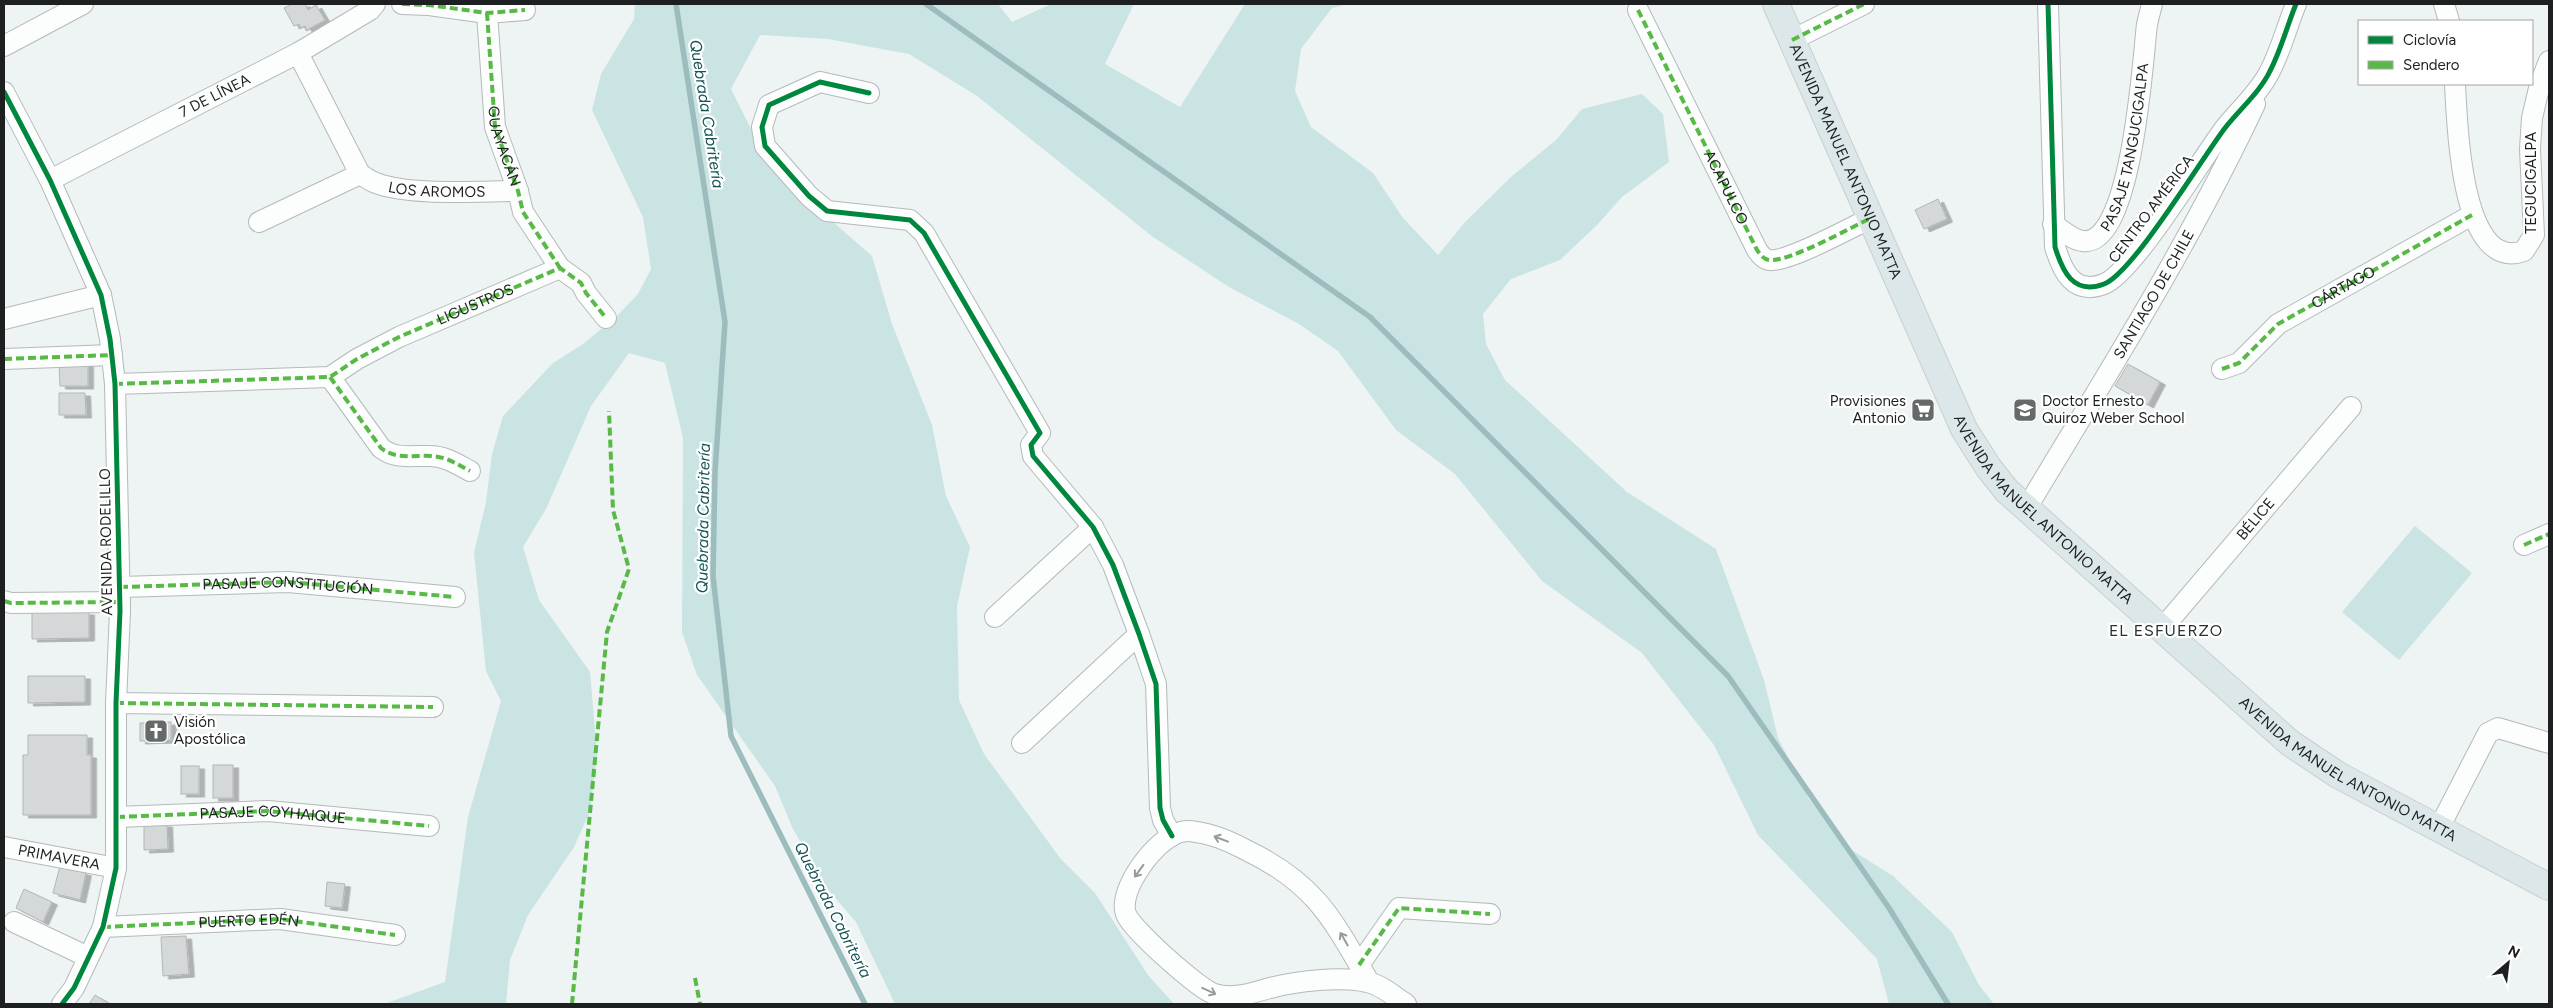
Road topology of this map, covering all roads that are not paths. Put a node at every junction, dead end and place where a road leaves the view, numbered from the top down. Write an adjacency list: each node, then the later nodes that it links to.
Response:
1 (83, 4): 16 (street)
2 (375, 4): 17 (street, 7 DE LÍNEA)
3 (402, 4): 4 (street)
4 (429, 4): 13 (street)
5 (1776, 4): 15 (main road, AVENIDA MANUEL ANTONIO MATTA)
6 (1864, 4): 15 (street)
7 (2048, 4): 29 (street, CENTRO AMÉRICA)
8 (2152, 4): 29 (street, PASAJE TANGUCIGALPA)
9 (2296, 4): 19 (street, CENTRO AMÉRICA)
10 (2444, 4): 14 (street)
11 (525, 10): 13 (street)
12 (1638, 10): 27 (street, ACAPULCO)
13 (487, 13): 25 (street, GUAYACÁN)
14 (2449, 20)
15 (1792, 40): 27 (main road, AVENIDA MANUEL ANTONIO MATTA)
16 (4, 46)
17 (298, 53): 23 (street); 24 (street, 7 DE LÍNEA)
18 (2549, 61): 26 (street, TEGUCIGALPA)
19 (2270, 73): 29 (street, CENTRO AMÉRICA); 41 (street, SANTIAGO DE CHILE)
20 (2455, 85): 26 (street, TEGUCIGALPA)
21 (4, 92): 24 (street, AVENIDA RODELILLO)
22 (869, 93): 42 (street)
23 (360, 174): 25 (street, LOS AROMOS); 28 (street)
24 (50, 180): 31 (street, AVENIDA RODELILLO)
25 (518, 192): 30 (street, GUAYACÁN)
26 (2472, 215): 36 (street, CÁRTAGO)
27 (1871, 218): 41 (main road, AVENIDA MANUEL ANTONIO MATTA)
28 (259, 222)
29 (2053, 224)
30 (560, 268): 32 (street); 37 (street, LIGUSTROS)
31 (100, 296): 33 (street); 34 (street, AVENIDA RODELILLO)
32 (606, 318)
33 (4, 319)
34 (112, 354): 35 (street); 38 (street, AVENIDA RODELILLO)
35 (4, 359)
36 (2222, 370)
37 (330, 377): 38 (street); 40 (street)
38 (115, 384): 45 (street, AVENIDA RODELILLO)
39 (2351, 407): 49 (street, BÉLICE)
40 (470, 471)
41 (2026, 509): 49 (main road, AVENIDA MANUEL ANTONIO MATTA)
42 (1093, 526): 48 (street); 50 (street)
43 (2549, 534): 44 (street)
44 (2524, 545)
45 (120, 594): 46 (street, PASAJE CONSTITUCIÓN); 47 (street, PASAJE CONSTITUCIÓN); 51 (street, AVENIDA RODELILLO)
46 (455, 597)
47 (4, 601)
48 (995, 617)
49 (2161, 630): 57 (main road, AVENIDA MANUEL ANTONIO MATTA)
50 (1139, 634): 53 (street); 58 (street)
51 (116, 702): 52 (street); 55 (street, AVENIDA RODELILLO)
52 (433, 707)
53 (1022, 743)
54 (2549, 743): 57 (street)
55 (117, 817): 56 (street, PASAJE COYHAIQUE); 60 (street, AVENIDA RODELILLO)
56 (429, 826)
57 (2439, 828): 61 (main road, AVENIDA MANUEL ANTONIO MATTA)
58 (1172, 836): 67 (street, one-way to 58); 67 (street, one-way to 67)
59 (4, 847): 60 (street, PRIMAVERA)
60 (116, 868): 64 (street, AVENIDA RODELILLO)
61 (2549, 887)
62 (1490, 914): 67 (street)
63 (14, 922): 66 (street)
64 (103, 927): 65 (street, PUERTO EDÉN); 66 (street, AVENIDA RODELILLO)
65 (395, 935)
66 (88, 957): 68 (street, AVENIDA RODELILLO)
67 (1364, 974): 69 (street)
68 (62, 1004)
69 (1406, 1004)

